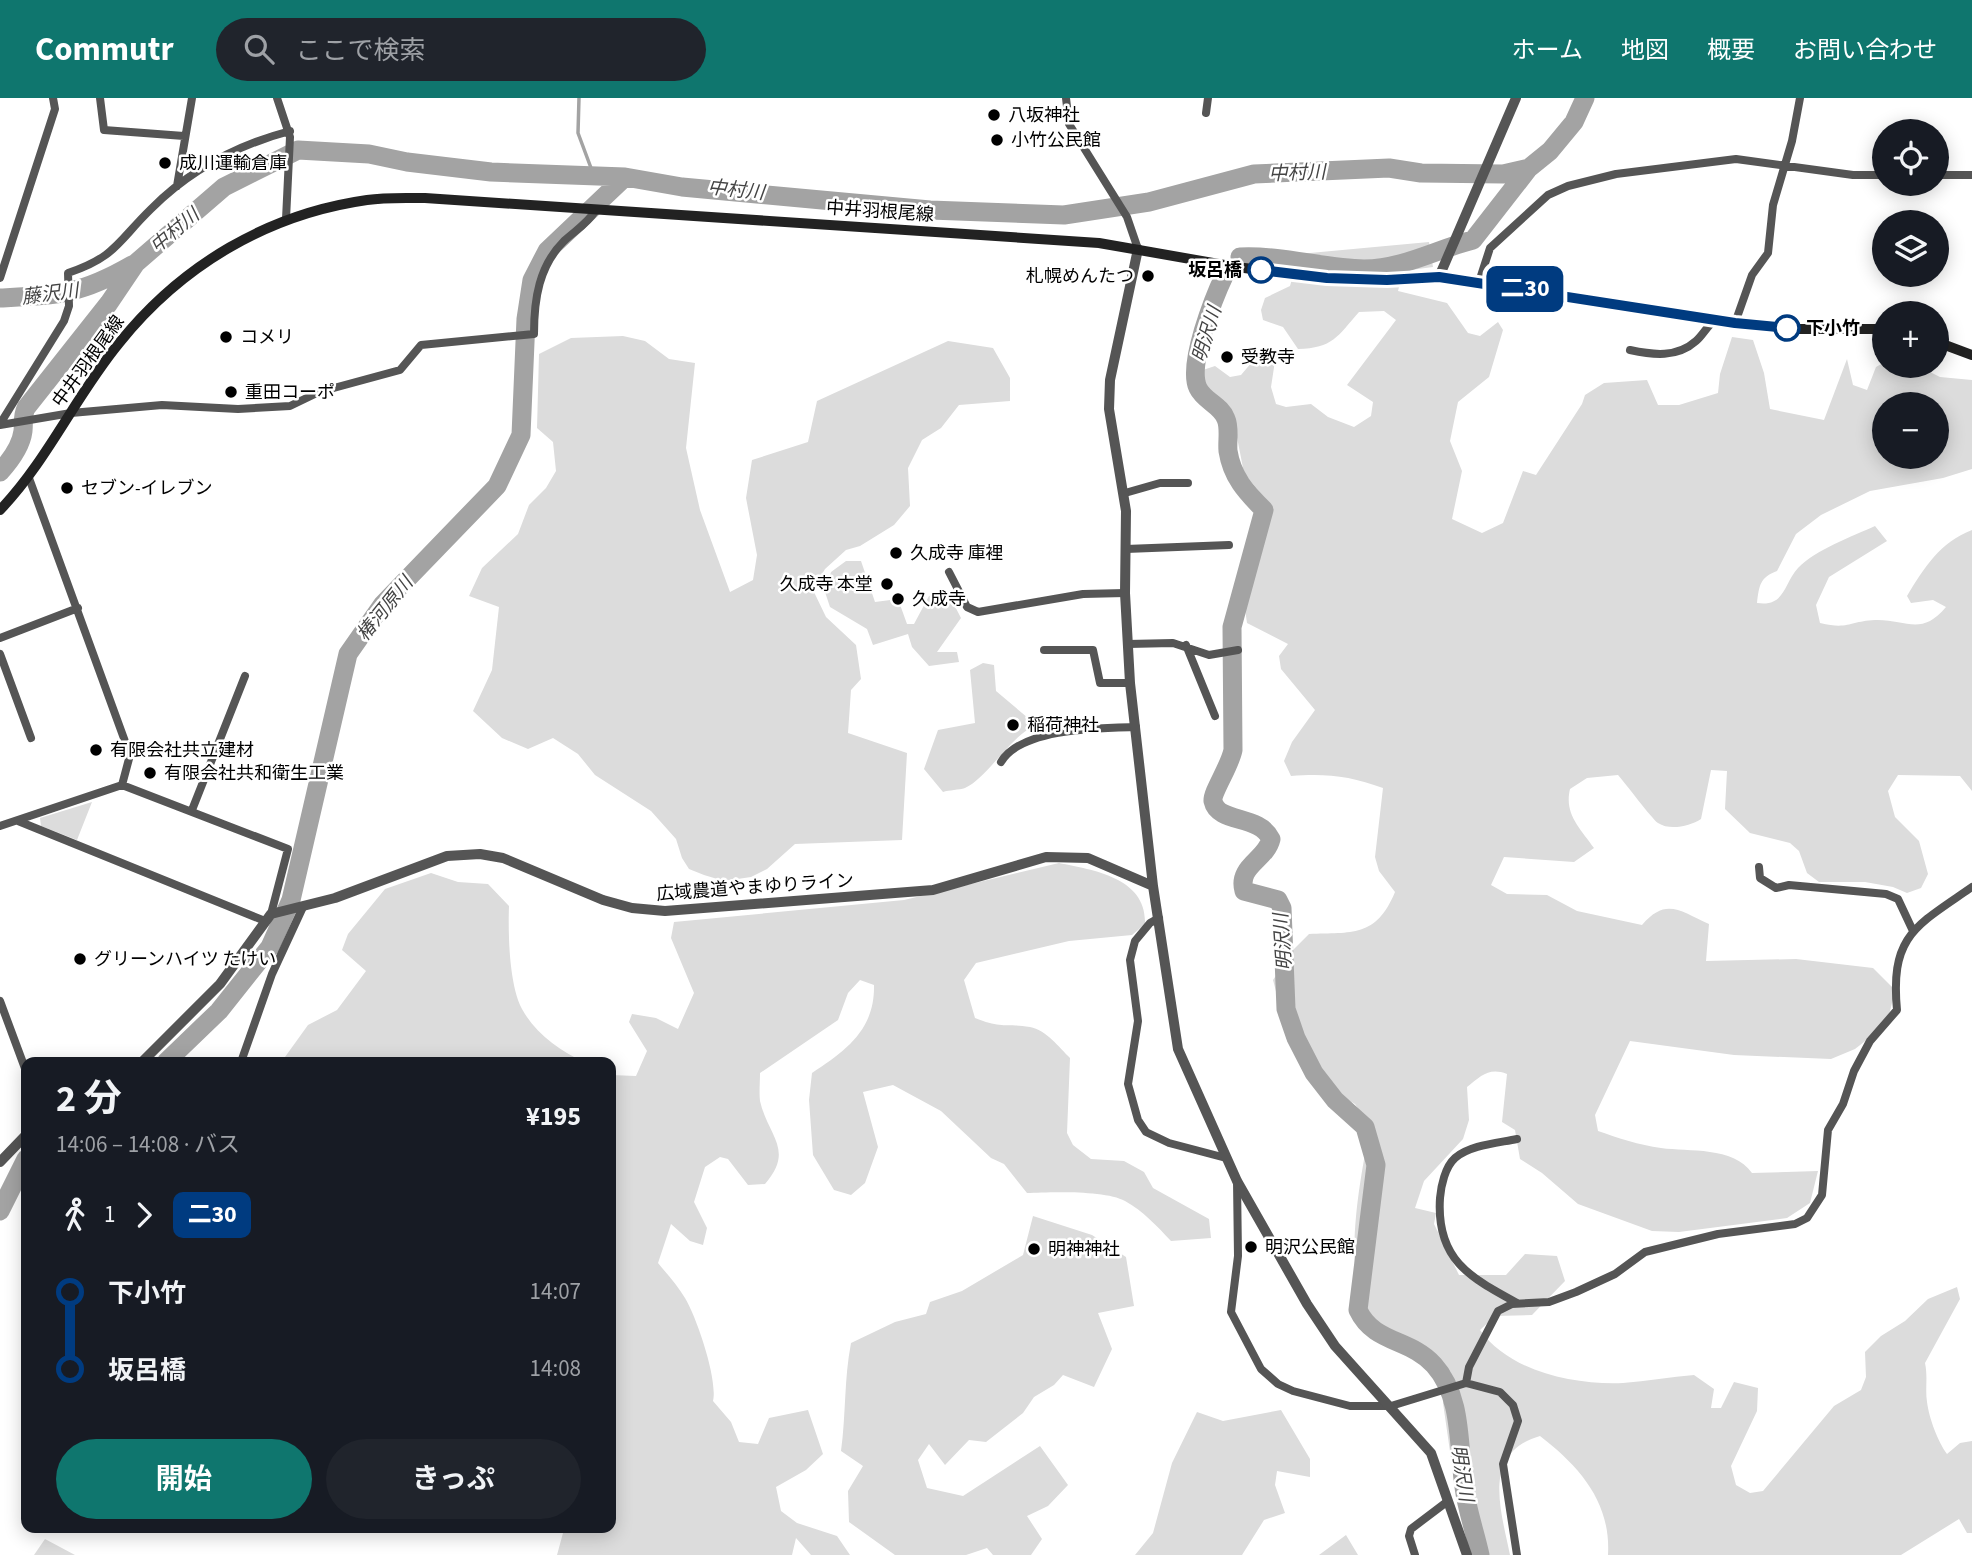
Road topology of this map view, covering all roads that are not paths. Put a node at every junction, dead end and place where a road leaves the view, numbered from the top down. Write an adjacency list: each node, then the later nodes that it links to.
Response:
1 (53, 98): 21 (street)
2 (100, 98): 11 (street)
3 (192, 98): 11 (street)
4 (277, 98): 10 (street)
5 (1066, 98): 19 (street)
6 (1208, 98): 9 (street)
7 (1516, 98): 20 (street)
8 (1800, 98): 12 (street)
9 (1206, 113)
10 (290, 134): 16 (street); 18 (street)
11 (184, 136): 16 (street)
12 (1784, 168): 13 (street); 22 (street); 24 (street)
13 (1872, 175)
14 (1949, 175): 15 (street)
15 (1972, 175)
16 (177, 186): 30 (street)
17 (596, 210): 18 (main road, 中井羽根尾線); 19 (main road, 中井羽根尾線); 29 (street)
18 (286, 219): 29 (main road, 中井羽根尾線)
19 (1138, 249): 20 (main road, 中井羽根尾線); 33 (street)
20 (1439, 277): 22 (main road, 中井羽根尾線)
21 (0, 278)
22 (1479, 282): 23 (main road, 中井羽根尾線)
23 (1715, 320): 24 (main road, 中井羽根尾線); 27 (street)
24 (1735, 323): 25 (main road, 中井羽根尾線)
25 (1872, 329)
26 (1949, 346): 28 (main road)
27 (1630, 350)
28 (1972, 355)
29 (71, 413): 30 (street); 31 (main road, 中井羽根尾線)
30 (1, 425)
31 (29, 478): 34 (main road, 中井羽根尾線); 39 (street)
32 (1188, 483): 33 (street)
33 (1125, 493): 36 (street)
34 (0, 510)
35 (1229, 545): 36 (street)
36 (1126, 549): 38 (street)
37 (949, 572): 38 (street)
38 (1125, 593): 41 (street)
39 (78, 608): 40 (street); 52 (street)
40 (0, 638)
41 (1128, 644): 42 (street); 47 (street)
42 (1186, 645): 44 (street); 48 (street)
43 (1044, 650): 47 (street)
44 (1238, 650)
45 (0, 654): 50 (street)
46 (245, 676): 53 (street)
47 (1130, 683): 49 (street)
48 (1214, 716)
49 (1136, 727): 51 (street); 57 (street)
50 (31, 738)
51 (1001, 762)
52 (122, 785): 53 (street); 54 (street)
53 (192, 810): 60 (street)
54 (18, 820): 55 (street); 60 (street)
55 (0, 826)
56 (1759, 867): 62 (street)
57 (1153, 886): 59 (street, 広域農道やまゆりライン); 61 (street)
58 (1972, 887): 62 (street)
59 (299, 908): 60 (street, 広域農道やまゆりライン); 65 (street)
60 (268, 917): 64 (street)
61 (1158, 918): 69 (street); 69 (street)
62 (1913, 931): 72 (street)
63 (0, 1001): 66 (street)
64 (147, 1057)
65 (243, 1057)
66 (21, 1058)
67 (1517, 1139): 72 (street)
68 (21, 1140): 70 (street)
69 (1226, 1157): 71 (street)
70 (0, 1162)
71 (1237, 1181): 74 (street); 74 (street)
72 (1517, 1303): 73 (street)
73 (1466, 1383): 74 (street); 78 (street)
74 (1391, 1406): 75 (street)
75 (1448, 1501): 76 (street); 77 (street)
76 (1415, 1555)
77 (1466, 1555)
78 (1517, 1555)

